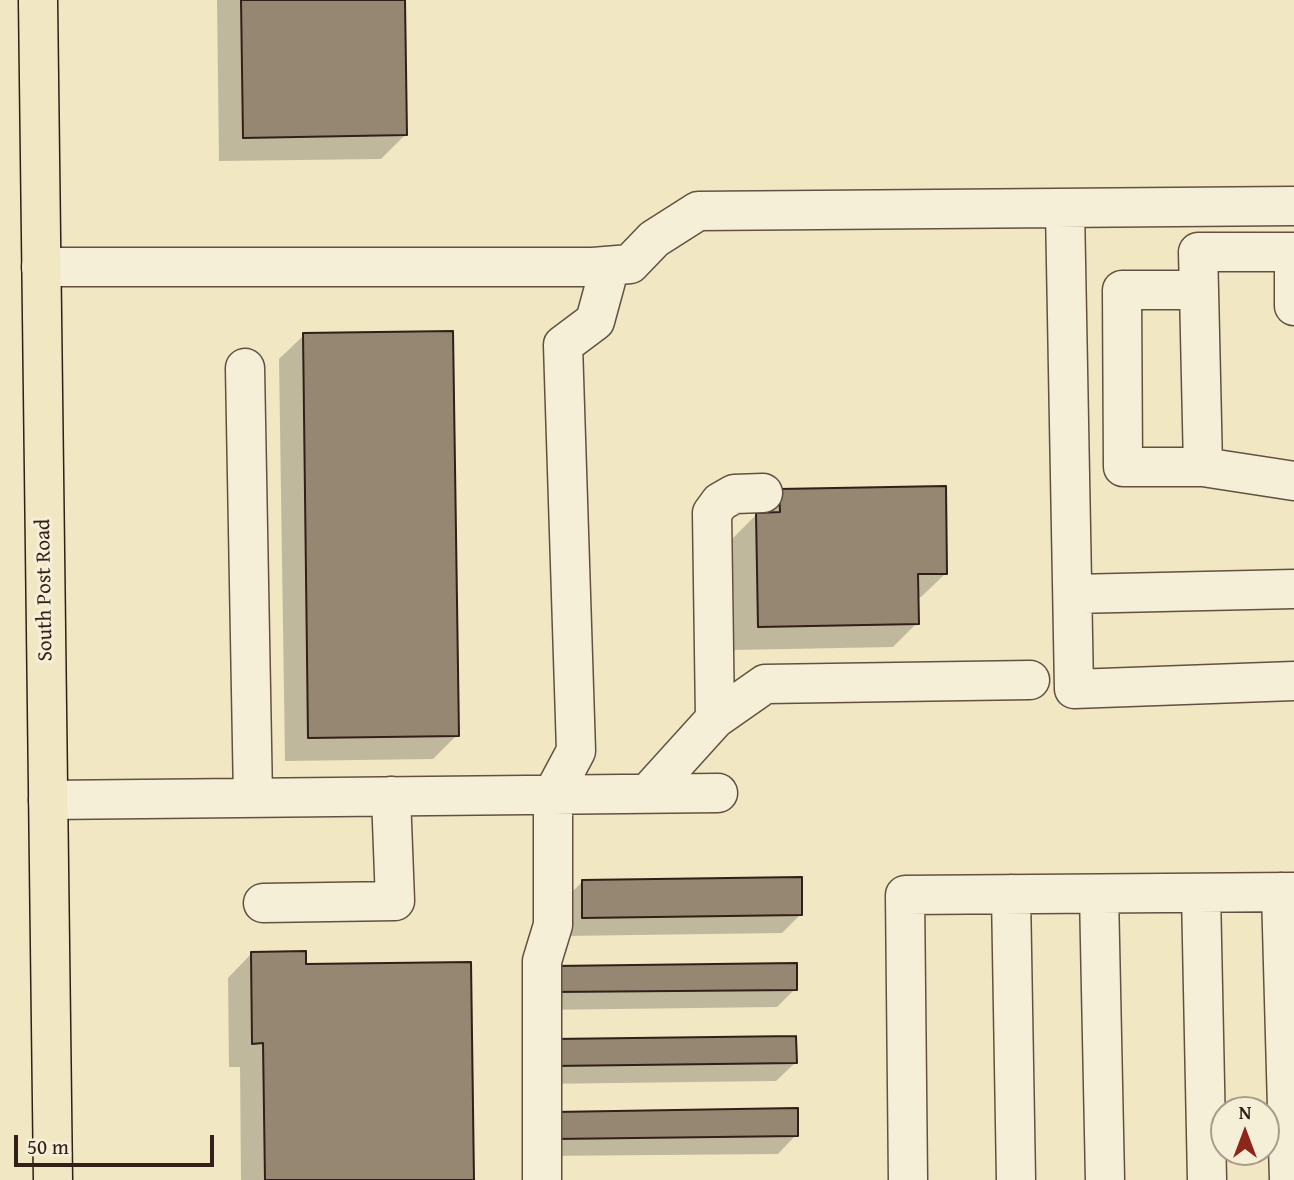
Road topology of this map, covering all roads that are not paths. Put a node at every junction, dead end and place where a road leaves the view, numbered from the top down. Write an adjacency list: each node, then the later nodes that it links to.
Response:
1 (38, 0): 7 (main road, South Post Road)
2 (1294, 200): 3 (lane)
3 (1294, 206): 4 (lane); 5 (lane)
4 (1065, 209): 6 (lane); 15 (lane)
5 (1294, 252): 8 (lane); 9 (lane)
6 (610, 266): 7 (lane); 21 (lane)
7 (41, 267): 24 (main road, South Post Road)
8 (1199, 290): 11 (lane); 11 (lane)
9 (1294, 306)
10 (245, 368): 23 (lane)
11 (1203, 467): 12 (lane)
12 (1294, 481)
13 (763, 493): 18 (lane)
14 (1294, 589): 15 (lane)
15 (1073, 594): 17 (lane)
16 (1030, 680): 18 (lane)
17 (1294, 681)
18 (715, 719): 19 (lane)
19 (648, 793): 20 (lane); 21 (lane)
20 (718, 793)
21 (553, 794): 22 (lane); 31 (lane)
22 (391, 796): 23 (lane); 29 (lane)
23 (253, 798): 24 (lane)
24 (48, 800): 30 (main road, South Post Road)
25 (1287, 892): 26 (lane); 36 (lane)
26 (1200, 893): 28 (lane); 35 (lane)
27 (1011, 894): 28 (lane); 32 (lane); 33 (lane)
28 (1099, 894): 34 (lane)
29 (263, 903)
30 (53, 1180)
31 (542, 1180)
32 (908, 1180)
33 (1016, 1180)
34 (1105, 1180)
35 (1207, 1180)
36 (1289, 1180)

